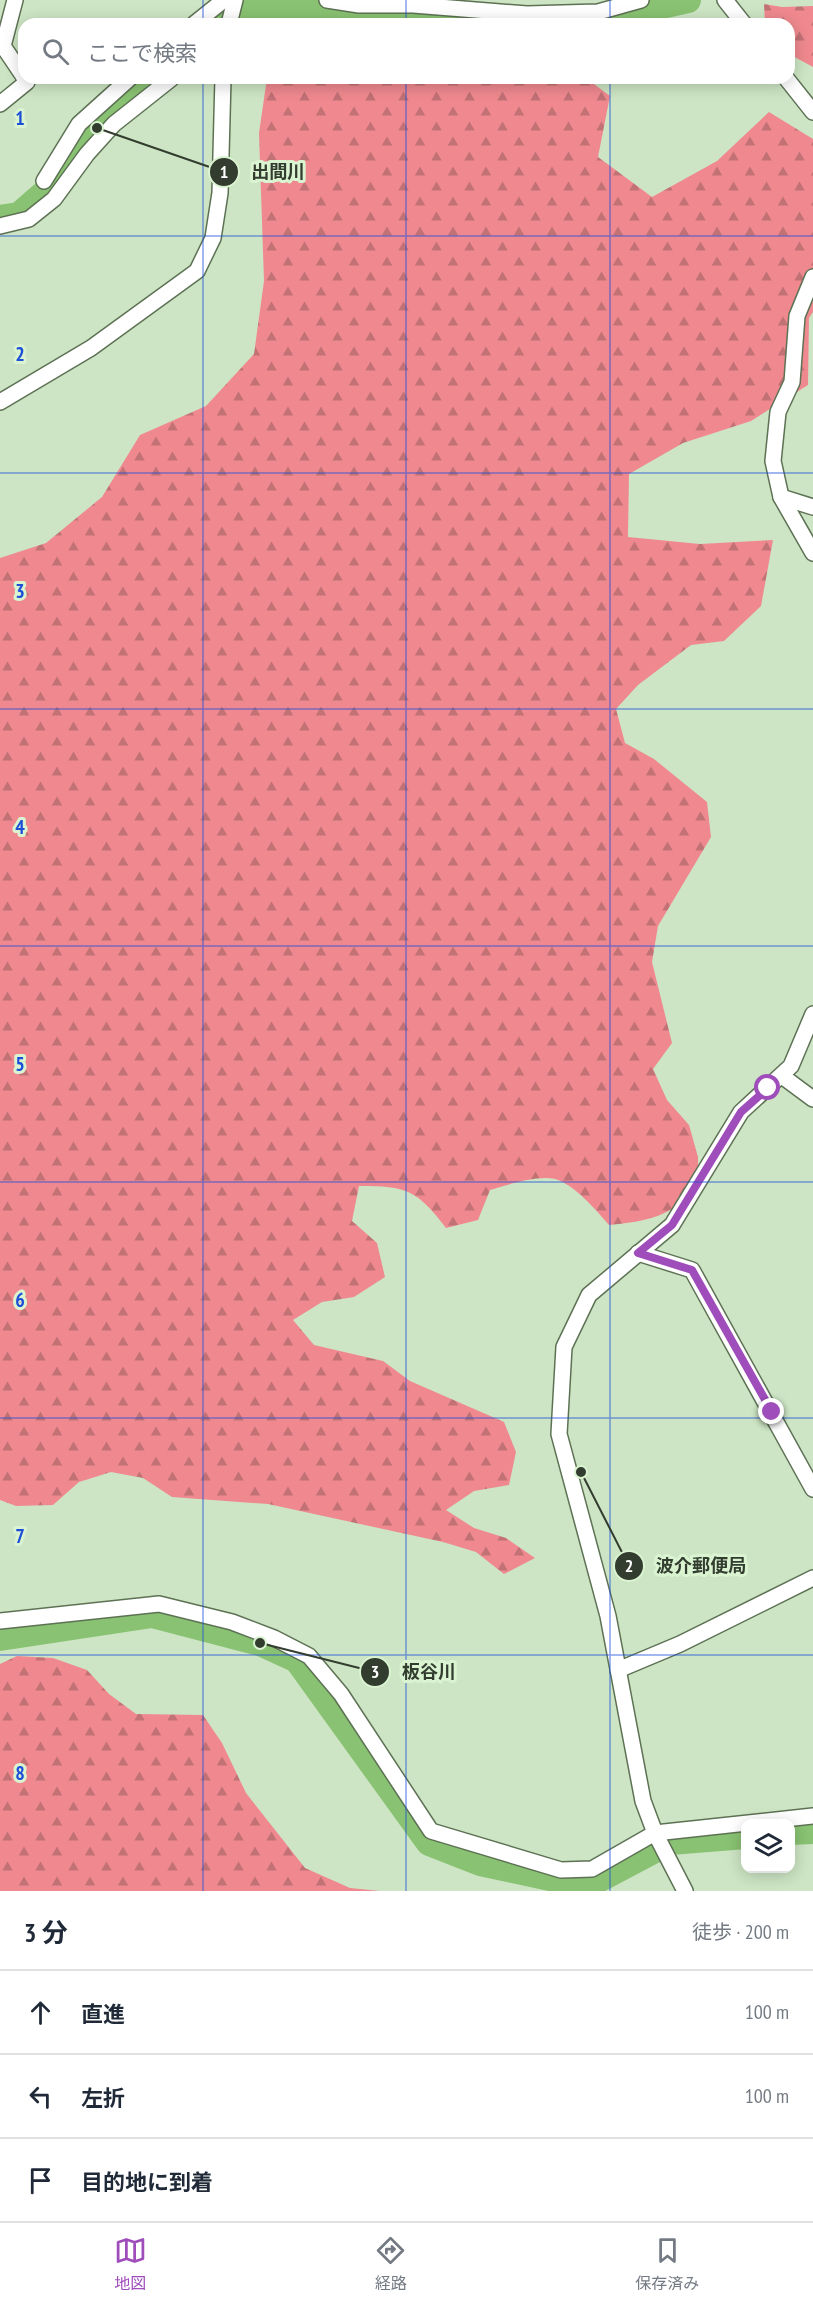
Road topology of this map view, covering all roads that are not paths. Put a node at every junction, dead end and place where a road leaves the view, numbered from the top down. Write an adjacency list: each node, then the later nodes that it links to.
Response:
1 (15, 0): 10 (street)
2 (224, 0): 7 (street)
3 (235, 0): 8 (street)
4 (327, 0): 5 (street)
5 (641, 0)
6 (725, 0): 9 (street)
7 (202, 18)
8 (230, 18)
9 (739, 18)
10 (18, 69)
11 (25, 84): 16 (street)
12 (123, 84): 18 (street)
13 (164, 84): 19 (street)
14 (223, 84): 21 (street)
15 (791, 84): 17 (street)
16 (0, 105)
17 (813, 112)
18 (44, 181)
19 (0, 226)
20 (813, 276): 22 (street)
21 (0, 402)
22 (781, 497): 23 (street); 24 (street)
23 (813, 507)
24 (813, 554)
25 (813, 1014): 26 (street)
26 (782, 1076): 27 (street); 28 (street)
27 (813, 1099)
28 (638, 1253): 29 (street); 32 (street)
29 (813, 1489)
30 (813, 1578): 32 (street)
31 (0, 1621): 34 (street)
32 (618, 1670): 34 (street)
33 (813, 1816): 34 (street)
34 (657, 1836): 35 (street)
35 (686, 1891)

